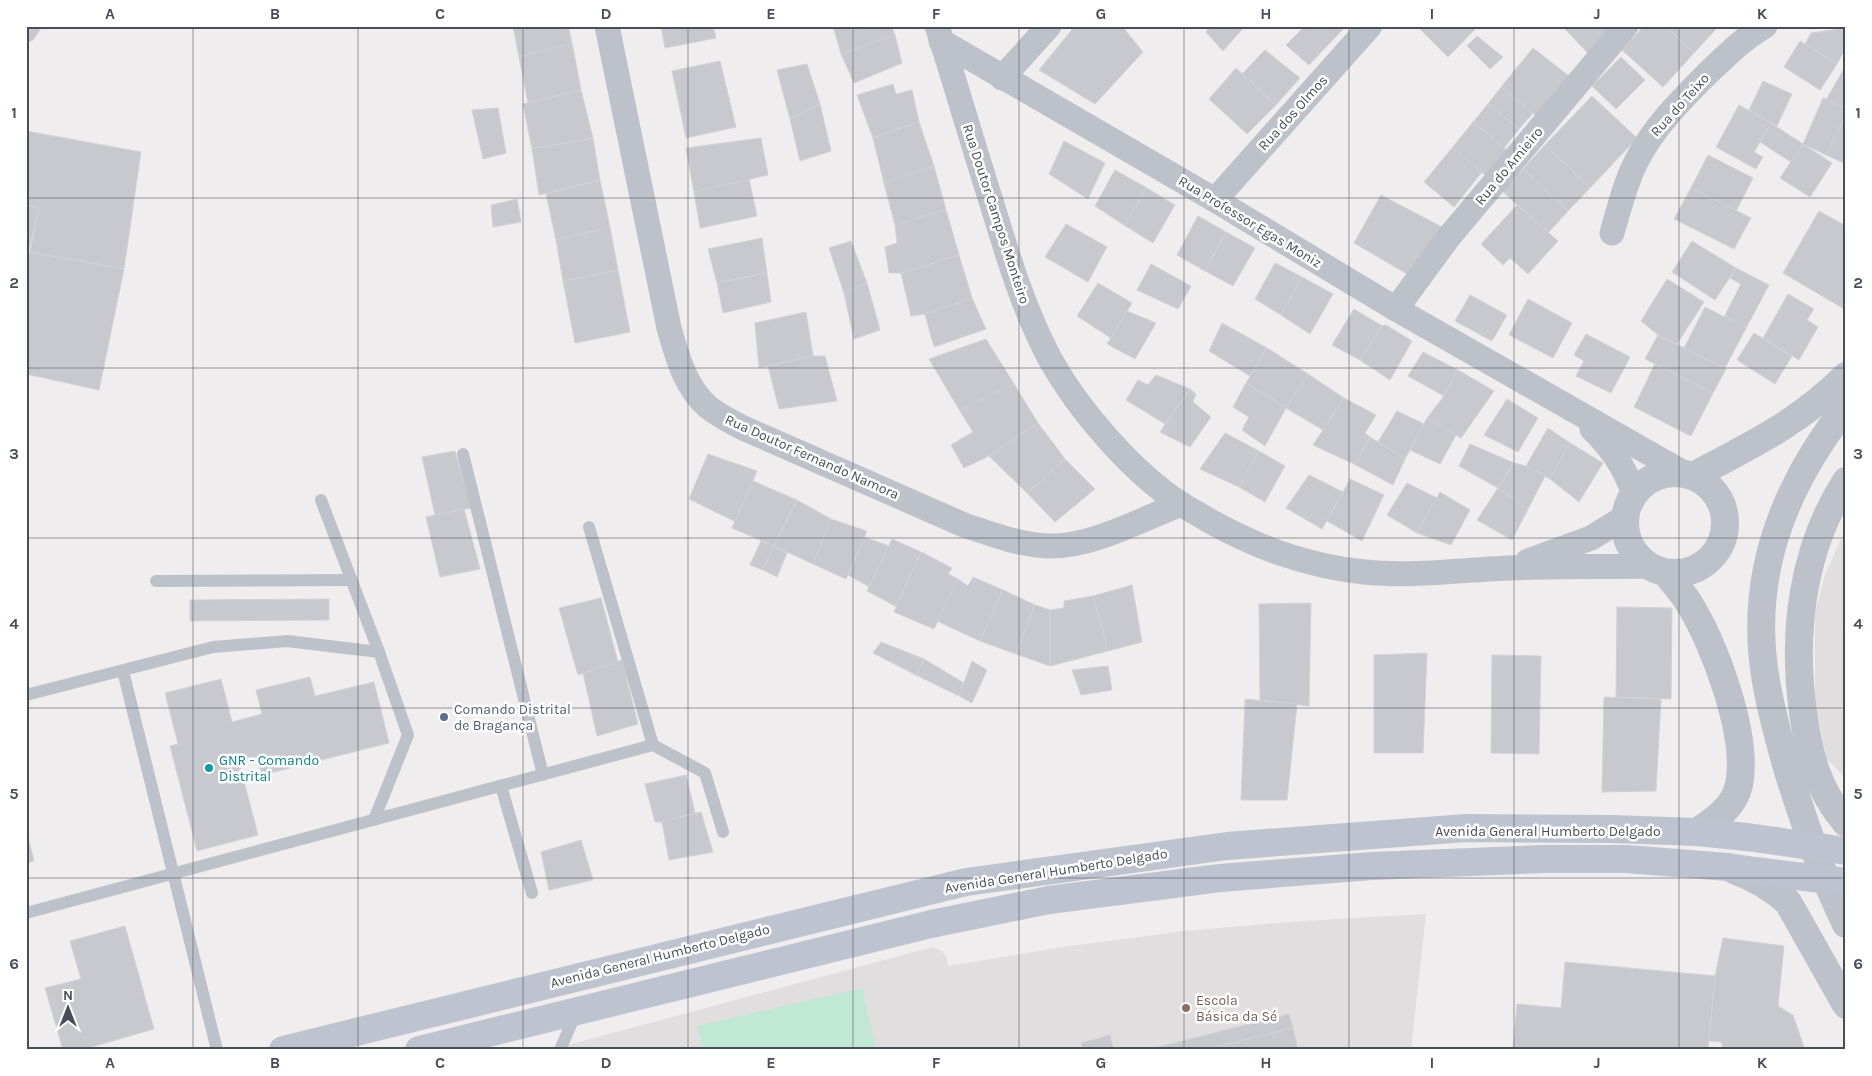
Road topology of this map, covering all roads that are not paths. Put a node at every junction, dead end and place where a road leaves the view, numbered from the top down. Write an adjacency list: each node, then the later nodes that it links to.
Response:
1 (607, 26): 19 (street, Rua Doutor Fernando Namora)
2 (1049, 26): 7 (street)
3 (1370, 26): 8 (street, Rua dos Olmos)
4 (1626, 26): 10 (street, Rua do Amieiro)
5 (1765, 26): 9 (street, Rua do Teixo)
6 (939, 33): 7 (street, Rua Professor Egas Moniz); 19 (street, Rua Doutor Campos Monteiro)
7 (1002, 78): 8 (street, Rua Professor Egas Moniz)
8 (1215, 200): 10 (street, Rua Professor Egas Moniz)
9 (1612, 233)
10 (1396, 309): 13 (street, Rua Professor Egas Moniz)
11 (1846, 376): 16 (street)
12 (1846, 407): 42 (street)
13 (1572, 410): 16 (street); 20 (street)
14 (1846, 439): 39 (street)
15 (463, 454): 30 (lane)
16 (1688, 475): 20 (street); 23 (street)
17 (1846, 481): 33 (street)
18 (321, 500): 24 (lane)
19 (1180, 504): 22 (street, Rua Doutor Campos Monteiro)
20 (1630, 505): 22 (street); 23 (street)
21 (589, 527): 29 (lane)
22 (1507, 568): 23 (street)
23 (1657, 569): 35 (street)
24 (352, 580): 25 (lane); 26 (lane)
25 (156, 581)
26 (379, 652): 27 (lane); 32 (lane)
27 (123, 671): 28 (lane); 38 (lane)
28 (26, 695)
29 (653, 745): 30 (lane); 34 (lane)
30 (543, 775): 31 (lane)
31 (501, 786): 32 (lane); 40 (lane)
32 (374, 820): 38 (lane)
33 (1846, 823)
34 (723, 832)
35 (1698, 832): 36 (main road, Avenida General Humberto Delgado, bridge); 46 (main road, Avenida General Humberto Delgado)
36 (1846, 851)
37 (1728, 867): 39 (main road, Avenida General Humberto Delgado, bridge); 43 (street); 44 (main road, Avenida General Humberto Delgado)
38 (174, 874): 41 (lane); 45 (lane)
39 (1846, 882)
40 (532, 893)
41 (26, 913)
42 (1846, 924)
43 (1846, 1005)
44 (577, 1010): 47 (main road, Avenida General Humberto Delgado); 48 (lane)
45 (217, 1050)
46 (283, 1050)
47 (419, 1050)
48 (560, 1050)

